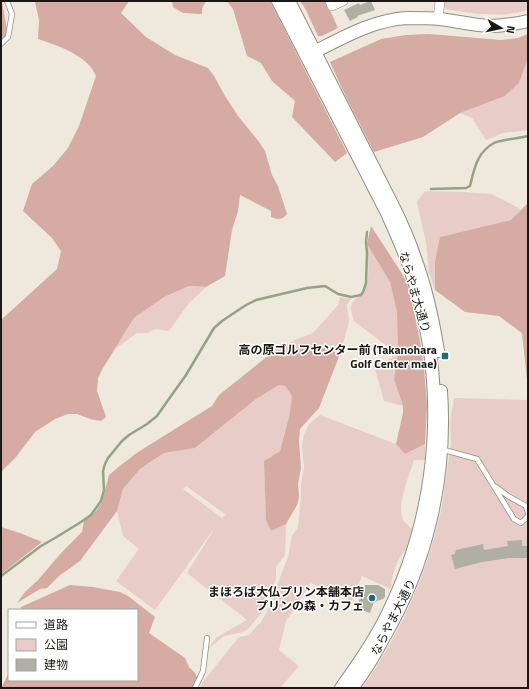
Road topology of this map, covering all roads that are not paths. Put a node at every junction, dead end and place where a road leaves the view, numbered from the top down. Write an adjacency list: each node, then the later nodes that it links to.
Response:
1 (7, 1): 8 (lane)
2 (14, 1): 8 (lane)
3 (278, 1): 12 (street, ならやま大通り)
4 (288, 1): 12 (street, ならやま大通り)
5 (330, 1): 6 (street)
6 (343, 1)
7 (440, 1): 9 (street)
8 (10, 8): 11 (lane)
9 (438, 19): 10 (street); 12 (street)
10 (528, 21)
11 (1, 44)
12 (311, 54): 13 (street, ならやま大通り)
13 (402, 236): 14 (street, ならやま大通り); 20 (street, ならやま大通り)
14 (442, 450): 15 (lane); 21 (street, ならやま大通り)
15 (493, 484): 16 (lane); 17 (lane)
16 (528, 512)
17 (528, 516)
18 (207, 638): 19 (lane)
19 (195, 688)
20 (341, 688)
21 (352, 688)

